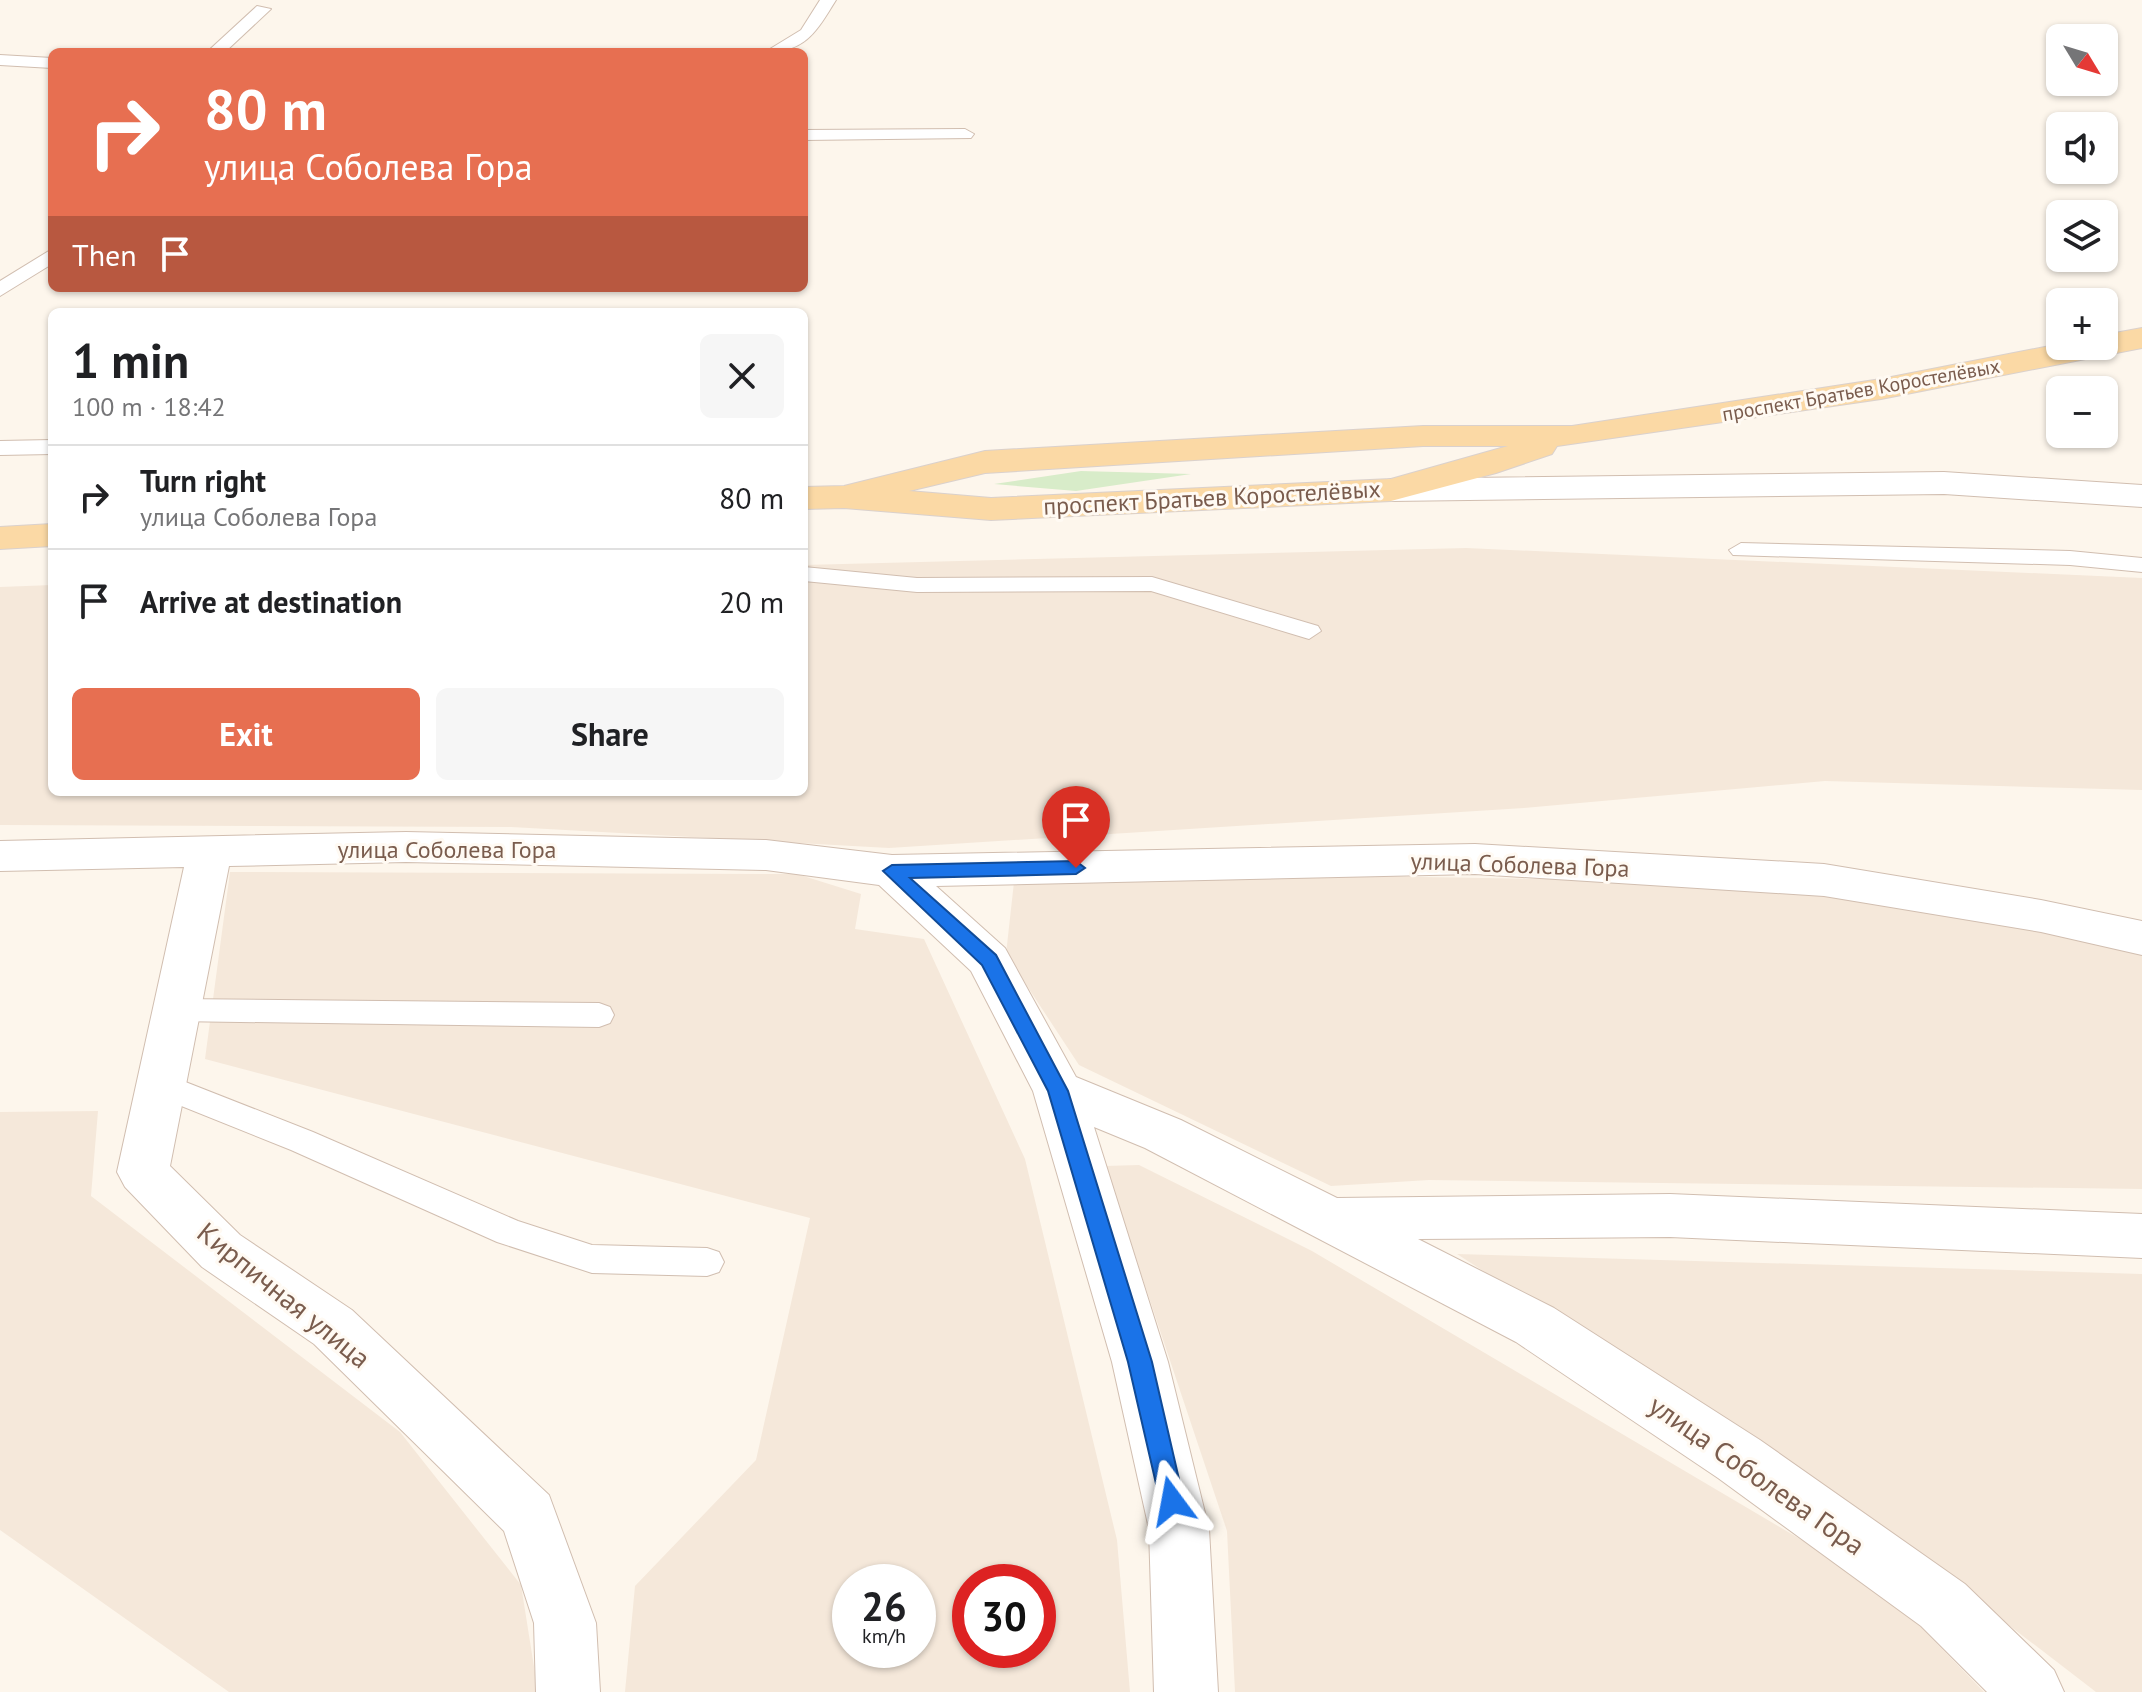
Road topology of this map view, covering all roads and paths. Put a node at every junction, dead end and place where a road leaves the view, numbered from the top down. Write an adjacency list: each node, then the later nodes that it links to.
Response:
1 (828, 0): 4 (lane)
2 (263, 9): 3 (lane)
3 (219, 48)
4 (780, 48)
5 (0, 60): 6 (lane)
6 (48, 63)
7 (965, 134): 8 (lane)
8 (808, 135)
9 (48, 258): 10 (lane)
10 (0, 290)
11 (2142, 338): 12 (main road, проспект Братьев Коростелёвых)
12 (2118, 343)
13 (2046, 357): 14 (main road, проспект Братьев Коростелёвых)
14 (1572, 436): 17 (main road, проспект Братьев Коростелёвых); 19 (main road, проспект Братьев Коростелёвых)
15 (48, 447): 16 (lane)
16 (0, 448)
17 (1391, 490): 18 (street); 19 (main road, проспект Братьев Коростелёвых)
18 (2142, 496)
19 (844, 497): 20 (main road, проспект Братьев Коростелёвых)
20 (808, 498)
21 (48, 535): 22 (main road)
22 (0, 538)
23 (1741, 550): 24 (lane)
24 (2142, 565)
25 (808, 574): 26 (lane)
26 (1309, 631)
27 (209, 854): 28 (street, улица Соболева Гора); 29 (street, улица Соболева Гора); 31 (street, Кирпичная улица)
28 (0, 856)
29 (892, 871): 30 (street, улица Соболева Гора); 34 (street)
30 (2142, 938)
31 (175, 1010): 32 (lane); 33 (street, Кирпичная улица)
32 (599, 1015)
33 (160, 1084): 37 (lane); 38 (street, Кирпичная улица)
34 (1058, 1091): 35 (street, улица Соболева Гора); 39 (street)
35 (1335, 1220): 36 (street, улица Соболева Гора); 40 (street, улица Соболева Гора)
36 (2142, 1236)
37 (707, 1262)
38 (568, 1692)
39 (1186, 1692)
40 (2032, 1692)

